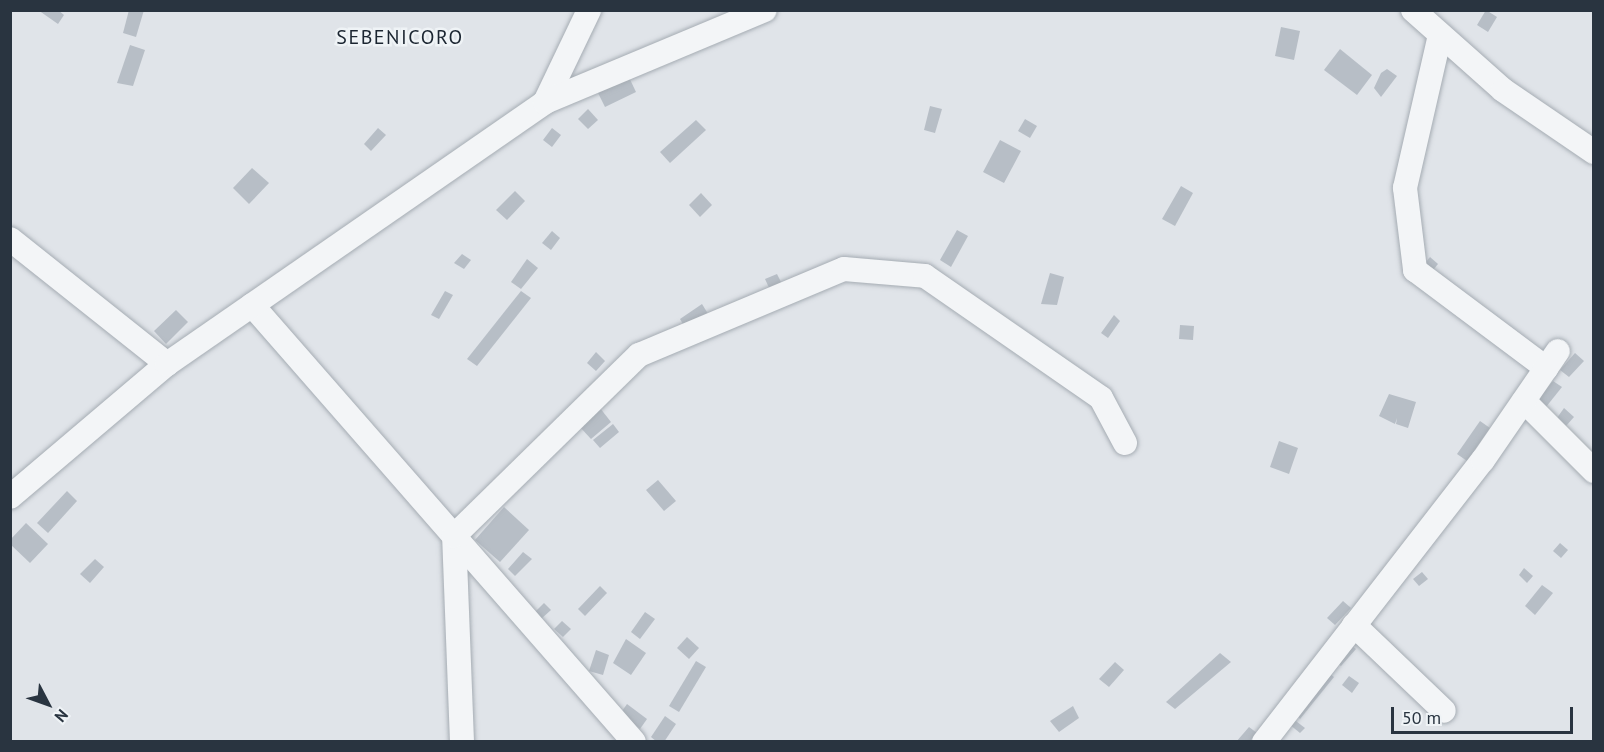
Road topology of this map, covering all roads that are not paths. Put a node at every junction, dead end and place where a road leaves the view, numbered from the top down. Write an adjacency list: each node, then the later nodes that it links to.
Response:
1 (589, 10): 5 (street)
2 (765, 10): 5 (street)
3 (1413, 10): 4 (street)
4 (1440, 35): 6 (street); 10 (street)
5 (545, 102): 8 (street)
6 (1593, 152)
7 (10, 239): 9 (street)
8 (252, 305): 9 (street); 14 (street)
9 (167, 364): 13 (street)
10 (1524, 401): 12 (street); 15 (street)
11 (1125, 443): 14 (street)
12 (1593, 471)
13 (10, 498)
14 (454, 536): 17 (street); 18 (street)
15 (1354, 624): 16 (street); 19 (street)
16 (1444, 711)
17 (462, 741)
18 (634, 741)
19 (1264, 741)

